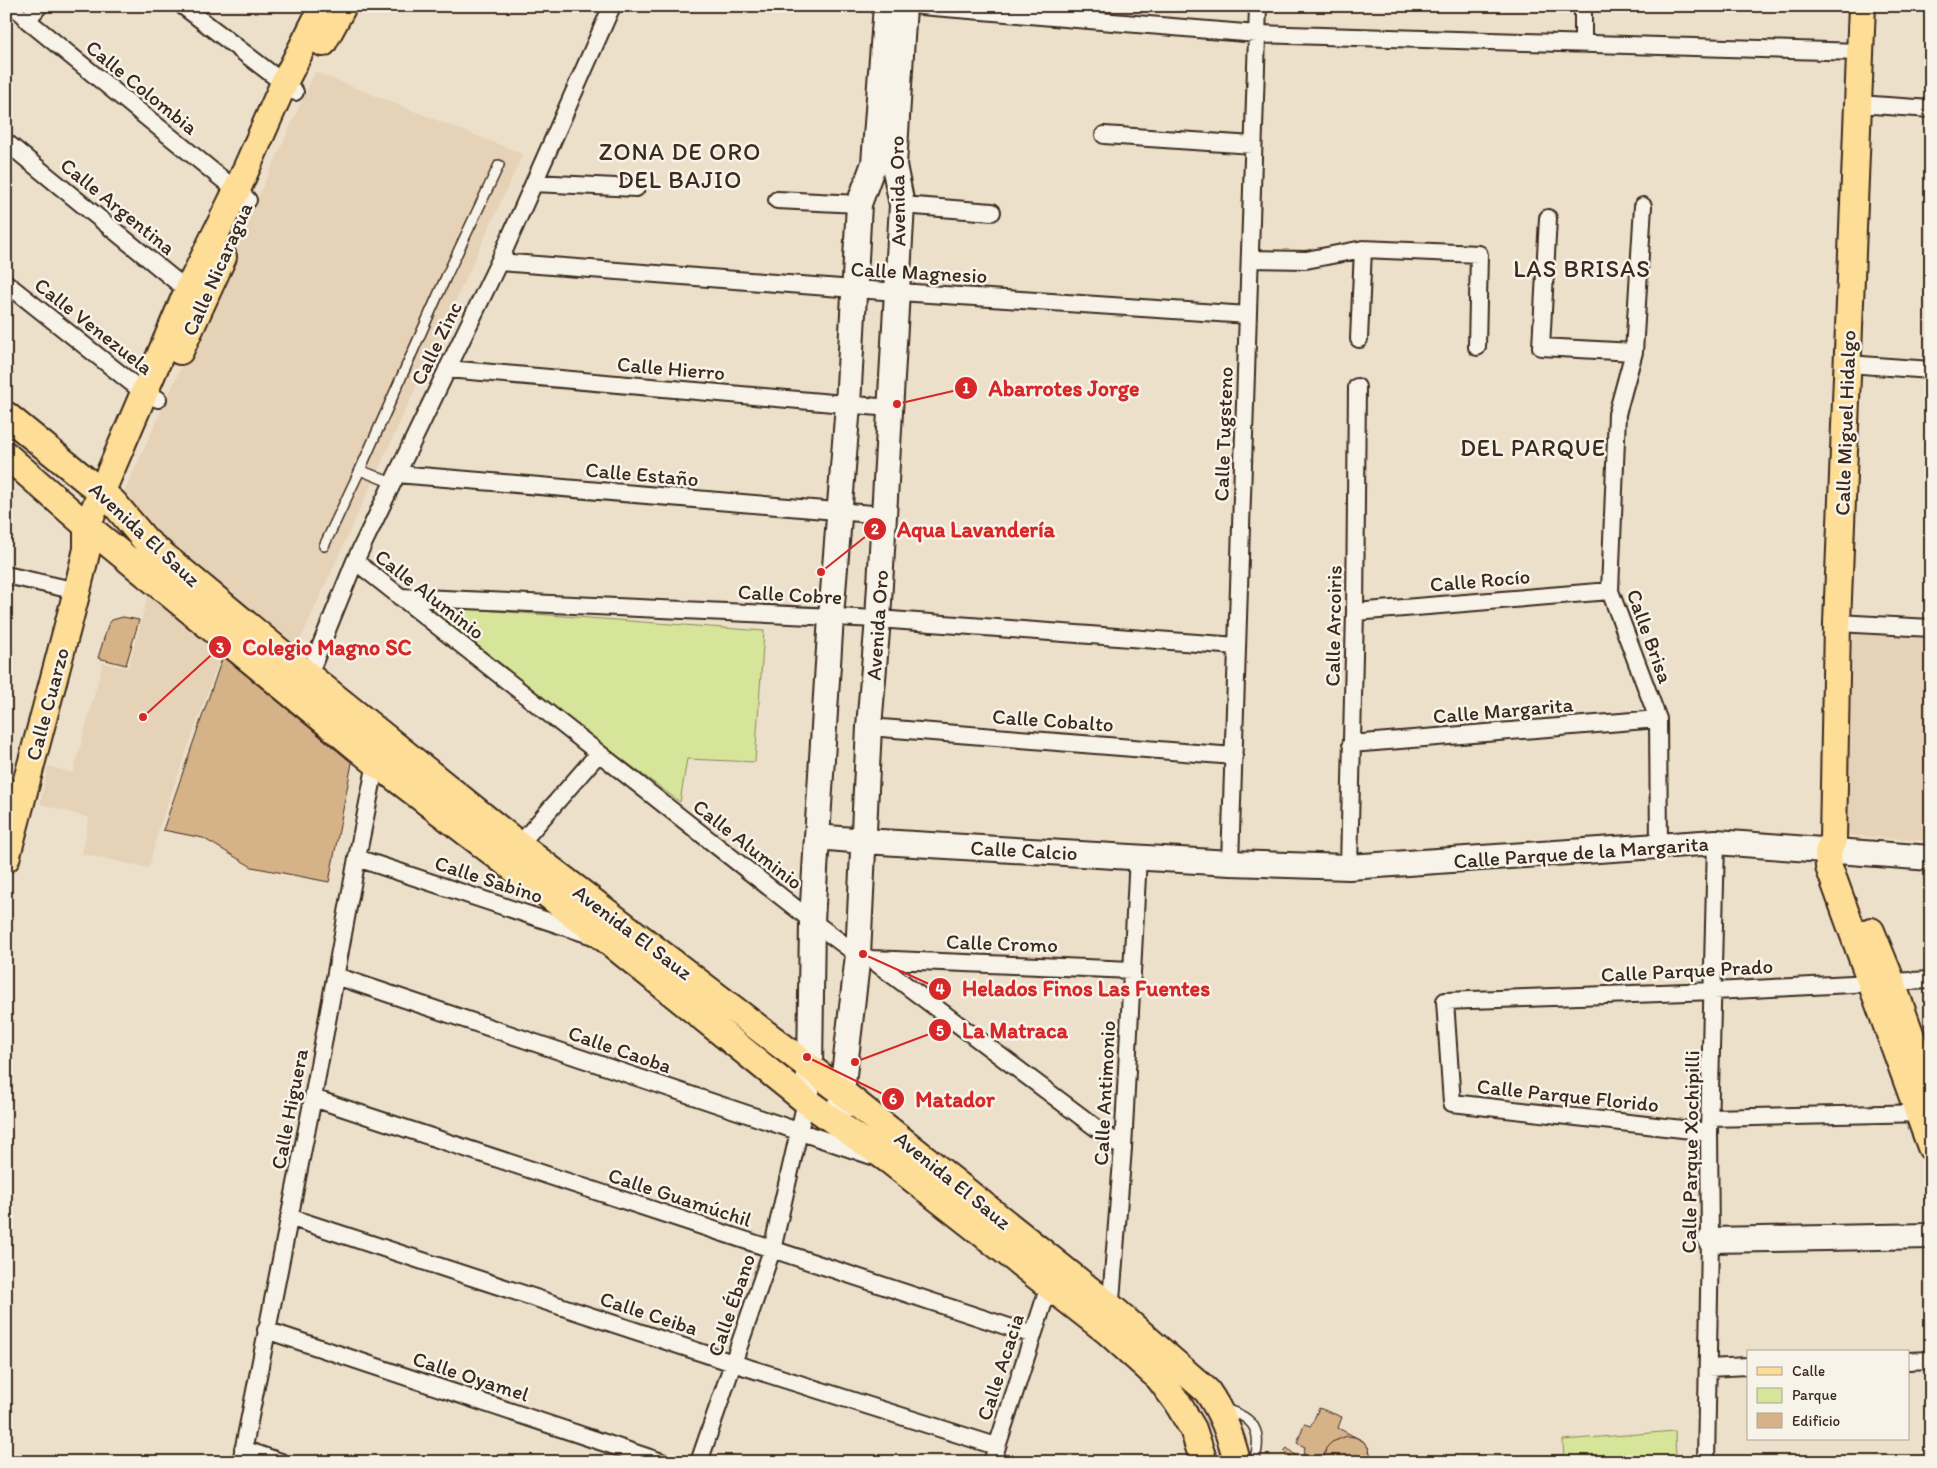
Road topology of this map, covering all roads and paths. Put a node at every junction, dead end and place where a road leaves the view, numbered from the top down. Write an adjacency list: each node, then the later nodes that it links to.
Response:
1 (10, 6): 13 (street, Calle Colombia)
2 (39, 6): 13 (street)
3 (183, 6): 17 (street)
4 (323, 6): 17 (main road, Calle Nicaragua)
5 (343, 6): 17 (main road, Calle Nicaragua)
6 (612, 6): 24 (street, Calle Zinc)
7 (886, 6): 28 (main road, Avenida Oro)
8 (904, 6): 29 (main road, Avenida Oro)
9 (921, 6): 14 (street)
10 (1258, 6): 14 (street, Calle Tugsteno)
11 (1583, 6): 15 (street)
12 (1862, 6): 16 (main road, Calle Miguel Hidalgo)
13 (27, 20): 26 (street, Calle Colombia)
14 (1257, 34): 15 (street); 22 (street, Calle Tugsteno)
15 (1583, 44): 16 (street)
16 (1860, 52): 18 (main road, Calle Miguel Hidalgo)
17 (290, 88): 26 (main road, Calle Nicaragua)
18 (1858, 104): 19 (street); 44 (main road, Calle Miguel Hidalgo)
19 (1931, 108)
20 (1104, 135): 22 (street)
21 (6, 142): 39 (street, Calle Argentina)
22 (1253, 144): 34 (street, Calle Tugsteno)
23 (499, 165): 53 (lane)
24 (534, 183): 25 (street); 35 (street, Calle Zinc)
25 (636, 188)
26 (242, 196): 39 (main road, Calle Nicaragua)
27 (777, 200): 28 (street)
28 (859, 204): 37 (main road, Avenida Oro)
29 (902, 205): 31 (street); 38 (main road, Avenida Oro)
30 (1643, 206): 43 (street, Calle Brisa)
31 (992, 212)
32 (1548, 218): 43 (street)
33 (1364, 249): 34 (street); 41 (street); 42 (street)
34 (1250, 259): 40 (street, Calle Tugsteno)
35 (499, 262): 37 (street, Calle Magnesio); 45 (street, Calle Zinc)
36 (6, 283): 48 (street, Calle Venezuela)
37 (854, 289): 38 (street, Calle Magnesio); 49 (main road, Avenida Oro)
38 (896, 290): 40 (street, Calle Magnesio); 50 (main road, Avenida Oro)
39 (195, 296): 48 (main road, Calle Nicaragua)
40 (1248, 315): 70 (street, Calle Tugsteno)
41 (1359, 339)
42 (1478, 347)
43 (1634, 352): 63 (street, Calle Brisa)
44 (1848, 364): 46 (street); 68 (main road, Calle Miguel Hidalgo)
45 (447, 369): 49 (street, Calle Hierro); 54 (street, Calle Zinc)
46 (1931, 370)
47 (1357, 387): 65 (street, Calle Arcoiris)
48 (150, 396): 55 (main road, Calle Nicaragua)
49 (848, 405): 50 (street, Calle Hierro); 56 (main road, Avenida Oro)
50 (890, 408): 57 (main road, Avenida Oro)
51 (6, 415): 55 (main road, Avenida El Sauz)
52 (6, 455): 58 (main road, Avenida El Sauz)
53 (360, 470): 54 (lane); 59 (lane)
54 (395, 479): 56 (street, Calle Estaño); 60 (street, Calle Zinc)
55 (108, 498): 58 (main road, Calle Nicaragua); 71 (main road, Avenida El Sauz)
56 (839, 512): 57 (street, Calle Estaño); 66 (main road, Avenida Oro)
57 (884, 515): 67 (main road, Avenida Oro)
58 (91, 537): 62 (main road, Calle Cuarzo); 71 (main road, Avenida El Sauz)
59 (324, 546)
60 (355, 561): 64 (street, Calle Aluminio); 71 (street, Calle Zinc)
61 (6, 575): 62 (street)
62 (77, 591): 78 (main road, Calle Cuarzo)
63 (1610, 591): 65 (street, Calle Rocío); 72 (street, Calle Brisa)
64 (400, 597): 66 (street, Calle Cobre); 75 (street, Calle Aluminio)
65 (1355, 612): 74 (street, Calle Arcoiris)
66 (831, 617): 67 (street, Calle Cobre); 79 (main road, Avenida Oro)
67 (878, 619): 70 (street, Calle Cobre); 73 (main road, Avenida Oro)
68 (1837, 623): 69 (street); 84 (main road, Calle Miguel Hidalgo)
69 (1931, 628)
70 (1237, 646): 76 (street, Calle Tugsteno)
71 (303, 687): 77 (main road, Avenida El Sauz); 82 (main road, Avenida El Sauz)
72 (1658, 719): 74 (street, Calle Margarita); 83 (street, Calle Brisa)
73 (869, 727): 76 (street, Calle Cobalto); 80 (main road, Avenida Oro)
74 (1352, 744): 90 (street, Calle Arcoiris)
75 (598, 754): 82 (street); 91 (street, Calle Aluminio)
76 (1234, 756): 89 (street, Calle Tugsteno)
77 (376, 763): 86 (street, Calle Higuera); 92 (main road, Avenida El Sauz)
78 (14, 801): 88 (main road, Calle Cuarzo)
79 (817, 837): 80 (main road, Calle Calcio); 91 (main road, Avenida Oro)
80 (864, 841): 85 (main road, Calle Calcio); 93 (main road, Avenida Oro)
81 (1716, 842): 83 (main road, Calle Parque de la Margarita); 84 (main road, Calle Parque de la Margarita); 98 (street, Calle Parque Xochipilli)
82 (519, 846): 99 (main road, Avenida El Sauz)
83 (1659, 846): 90 (main road, Calle Parque de la Margarita)
84 (1834, 848): 87 (main road, Calle Parque de la Margarita); 97 (main road, Calle Miguel Hidalgo)
85 (1138, 856): 89 (main road, Calle Calcio); 94 (street, Calle Antimonio)
86 (357, 858): 92 (street, Calle Sabino); 95 (street, Calle Higuera)
87 (1931, 858)
88 (6, 859)
89 (1230, 863): 90 (main road, Calle Parque de la Margarita)
90 (1349, 867)
91 (812, 921): 93 (street, Calle Aluminio); 99 (main road, Avenida Oro)
92 (608, 941): 102 (main road, Avenida El Sauz)
93 (865, 957): 94 (street, Calle Cromo); 100 (main road, Avenida Oro); 109 (street, Calle Aluminio)
94 (1132, 970): 109 (street, Calle Antimonio)
95 (336, 976): 101 (street, Calle Higuera); 107 (street, Calle Caoba)
96 (1931, 980): 97 (street, Calle Parque Prado)
97 (1881, 981): 98 (street, Calle Parque Prado); 104 (main road, Calle Miguel Hidalgo)
98 (1714, 991): 103 (street, Calle Parque Prado); 106 (street, Calle Parque Xochipilli)
99 (810, 1068): 100 (main road, Avenida El Sauz); 102 (main road, Avenida Oro)
100 (842, 1092): 105 (main road, Avenida Oro); 116 (main road, Avenida El Sauz)
101 (313, 1098): 111 (street, Calle Higuera); 114 (street, Calle Guamúchil)
102 (806, 1101): 105 (main road, Avenida El Sauz); 107 (street, Calle Ébano)
103 (1452, 1103): 106 (street, Calle Parque Florido)
104 (1927, 1107): 106 (street, Calle Parque Florido); 108 (main road, Calle Miguel Hidalgo)
105 (837, 1123): 110 (main road, Avenida El Sauz)
106 (1710, 1125): 113 (street, Calle Parque Xochipilli)
107 (800, 1133): 110 (street, Calle Caoba); 114 (street, Calle Ébano)
108 (1931, 1147)
109 (1122, 1148): 116 (street, Calle Antimonio)
110 (890, 1162): 115 (main road, Avenida El Sauz)
111 (289, 1217): 117 (street, Calle Higuera); 121 (street, Calle Ceiba)
112 (1931, 1236): 113 (main road)
113 (1710, 1240): 123 (street, Calle Parque Xochipilli)
114 (772, 1250): 118 (street, Calle Guamúchil); 121 (street, Calle Ébano)
115 (1049, 1286): 116 (main road, Avenida El Sauz); 118 (street, Calle Acacia)
116 (1109, 1319): 124 (main road, Avenida El Sauz); 131 (main road, Avenida El Sauz)
117 (266, 1330): 126 (street, Calle Higuera); 128 (street, Calle Oyamel)
118 (1033, 1335): 125 (street, Calle Acacia)
119 (1931, 1360): 120 (street)
120 (1910, 1361)
121 (733, 1363): 125 (street, Calle Ceiba); 129 (street, Calle Ébano)
122 (1747, 1366): 123 (street)
123 (1708, 1368): 134 (street, Calle Parque Xochipilli)
124 (1219, 1407): 132 (main road, Avenida El Sauz); 133 (lane)
125 (996, 1446): 130 (street, Calle Acacia)
126 (242, 1455): 127 (street)
127 (281, 1462)
128 (662, 1462)
129 (698, 1462)
130 (992, 1462)
131 (1204, 1462)
132 (1237, 1462)
133 (1254, 1462)
134 (1706, 1462)

